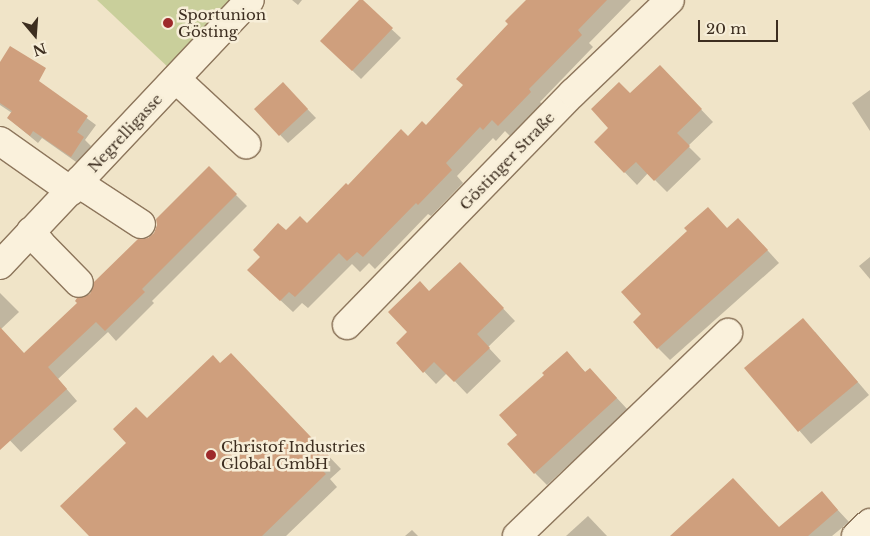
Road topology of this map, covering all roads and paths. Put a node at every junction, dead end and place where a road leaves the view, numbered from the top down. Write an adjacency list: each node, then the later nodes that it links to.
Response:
1 (250, 0): 3 (street, Negrelligasse)
2 (670, 0): 11 (street, Göstinger Straße)
3 (176, 78): 5 (street); 6 (street, Negrelligasse)
4 (0, 141): 6 (street)
5 (246, 144)
6 (76, 185): 7 (street); 8 (street, Negrelligasse)
7 (140, 224)
8 (31, 231): 9 (street, Negrelligasse); 10 (street)
9 (0, 265)
10 (79, 283)
11 (347, 325)
12 (728, 333): 14 (street)
13 (870, 523): 15 (street)
14 (517, 536)
15 (856, 536)

